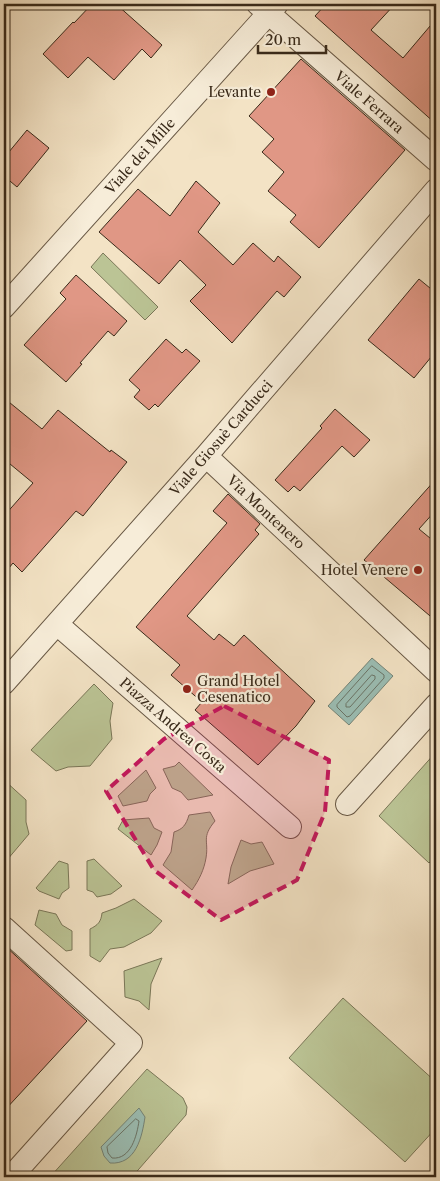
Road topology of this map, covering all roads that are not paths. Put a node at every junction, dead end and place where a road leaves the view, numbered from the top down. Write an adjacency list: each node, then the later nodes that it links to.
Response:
1 (268, 7): 2 (street, Viale Ferrara); 4 (street, Viale dei Mille)
2 (436, 160)
3 (436, 190): 5 (street, Viale Giosuè Carducci)
4 (4, 307)
5 (206, 456): 6 (street, Viale Giosuè Carducci); 7 (street, Via Montenero)
6 (57, 624): 8 (street, Viale Giosuè Carducci); 11 (street, Piazza Andrea Costa)
7 (436, 670)
8 (4, 683)
9 (436, 705): 10 (street)
10 (347, 804)
11 (290, 827)
12 (4, 928): 13 (street)
13 (11, 1177)

